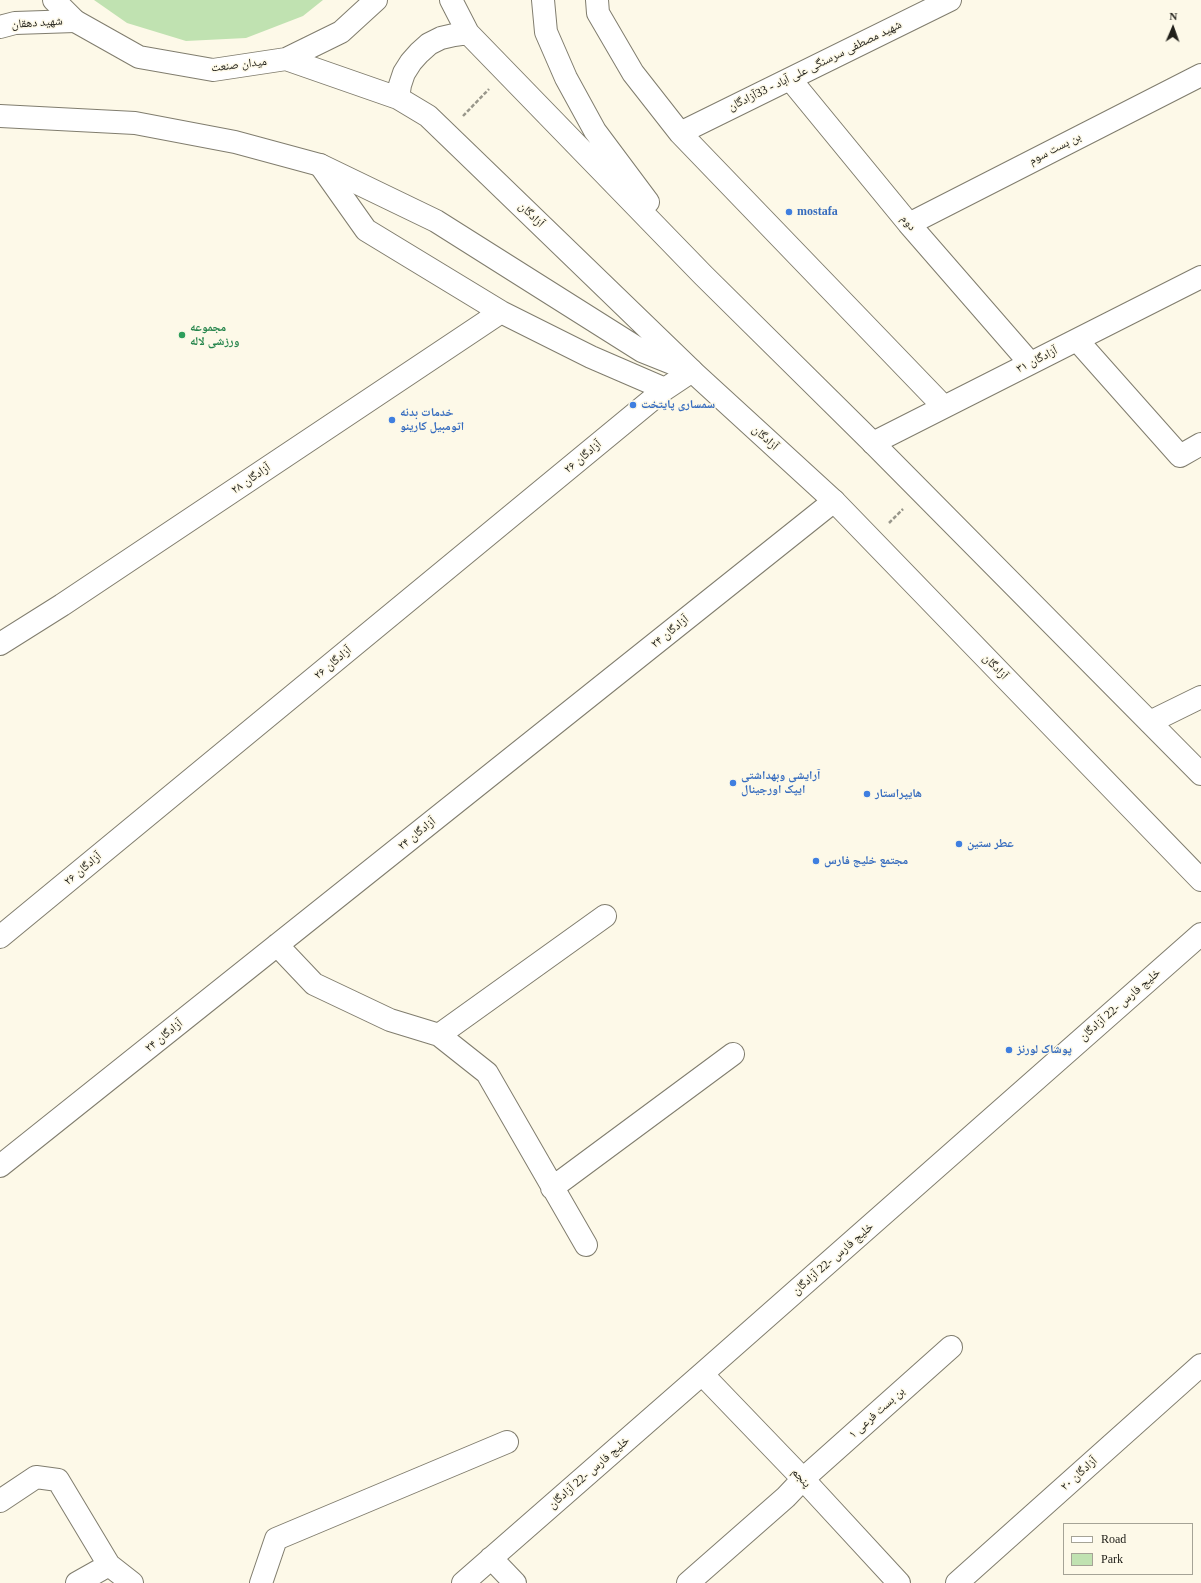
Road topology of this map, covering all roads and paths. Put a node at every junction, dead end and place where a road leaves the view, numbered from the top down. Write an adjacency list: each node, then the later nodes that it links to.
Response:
1 (54, 0): 7 (street, میدان صنعت)
2 (376, 0): 10 (street, میدان صنعت)
3 (451, 0): 9 (street)
4 (543, 0): 18 (street)
5 (597, 0): 15 (street)
6 (950, 0): 12 (street, شهید مصطفی سرسنگی علی آباد - 33آزادگان)
7 (75, 21): 8 (street, شهید دهقان); 10 (street, میدان صنعت)
8 (0, 27)
9 (468, 33): 13 (street); 18 (street)
10 (286, 59): 13 (street, آزادگان)
11 (1201, 75): 17 (street, بن بست سوم)
12 (790, 79): 15 (street, شهید مصطفی سرسنگی علی آباد - 33آزادگان); 17 (street, دوم)
13 (398, 98): 23 (street, آزادگان)
14 (0, 116): 16 (street)
15 (680, 133): 25 (street)
16 (320, 165): 20 (street); 23 (street)
17 (909, 224): 22 (street, دوم)
18 (703, 275): 26 (street)
19 (1201, 277): 21 (street, ۳۱ آزادگان)
20 (501, 312): 24 (street); 31 (street, ۲۸ آزادگان)
21 (1077, 340): 22 (street, ۳۱ آزادگان); 27 (street)
22 (1030, 364): 25 (street, ۳۱ آزادگان)
23 (692, 371): 24 (street, ۲۶ آزادگان); 29 (street, آزادگان)
24 (665, 388): 38 (street, ۲۶ آزادگان)
25 (944, 407): 26 (street, ۳۱ آزادگان)
26 (874, 443): 28 (street)
27 (1201, 444)
28 (921, 491): 30 (path); 33 (street)
29 (834, 501): 30 (street, آزادگان); 39 (street, ۲۴ آزادگان)
30 (872, 540): 35 (street, آزادگان)
31 (0, 644)
32 (1201, 697): 33 (street)
33 (1150, 722): 34 (street)
34 (1201, 774)
35 (1201, 880)
36 (606, 916): 40 (street)
37 (1201, 934): 47 (street, خلیج فارس -22 آزادگان)
38 (0, 937)
39 (277, 945): 40 (street); 42 (street, ۲۴ آزادگان)
40 (439, 1035): 43 (street)
41 (733, 1054): 43 (street)
42 (0, 1166)
43 (552, 1188): 44 (street)
44 (586, 1245)
45 (951, 1347): 49 (street, بن بست فرعی ۱)
46 (1201, 1365): 60 (street, ۲۰ آزادگان)
47 (702, 1374): 49 (street, پنجم); 51 (street, خلیج فارس -22 آزادگان)
48 (507, 1442): 55 (street)
49 (803, 1479): 58 (street, بن بست فرعی ۱); 59 (street, پنجم)
50 (0, 1501): 52 (street)
51 (491, 1558): 56 (street, خلیج فارس -22 آزادگان); 57 (street)
52 (110, 1565): 53 (street); 54 (street)
53 (77, 1583)
54 (132, 1583)
55 (261, 1583)
56 (463, 1583)
57 (515, 1583)
58 (688, 1583)
59 (899, 1583)
60 (957, 1583)

